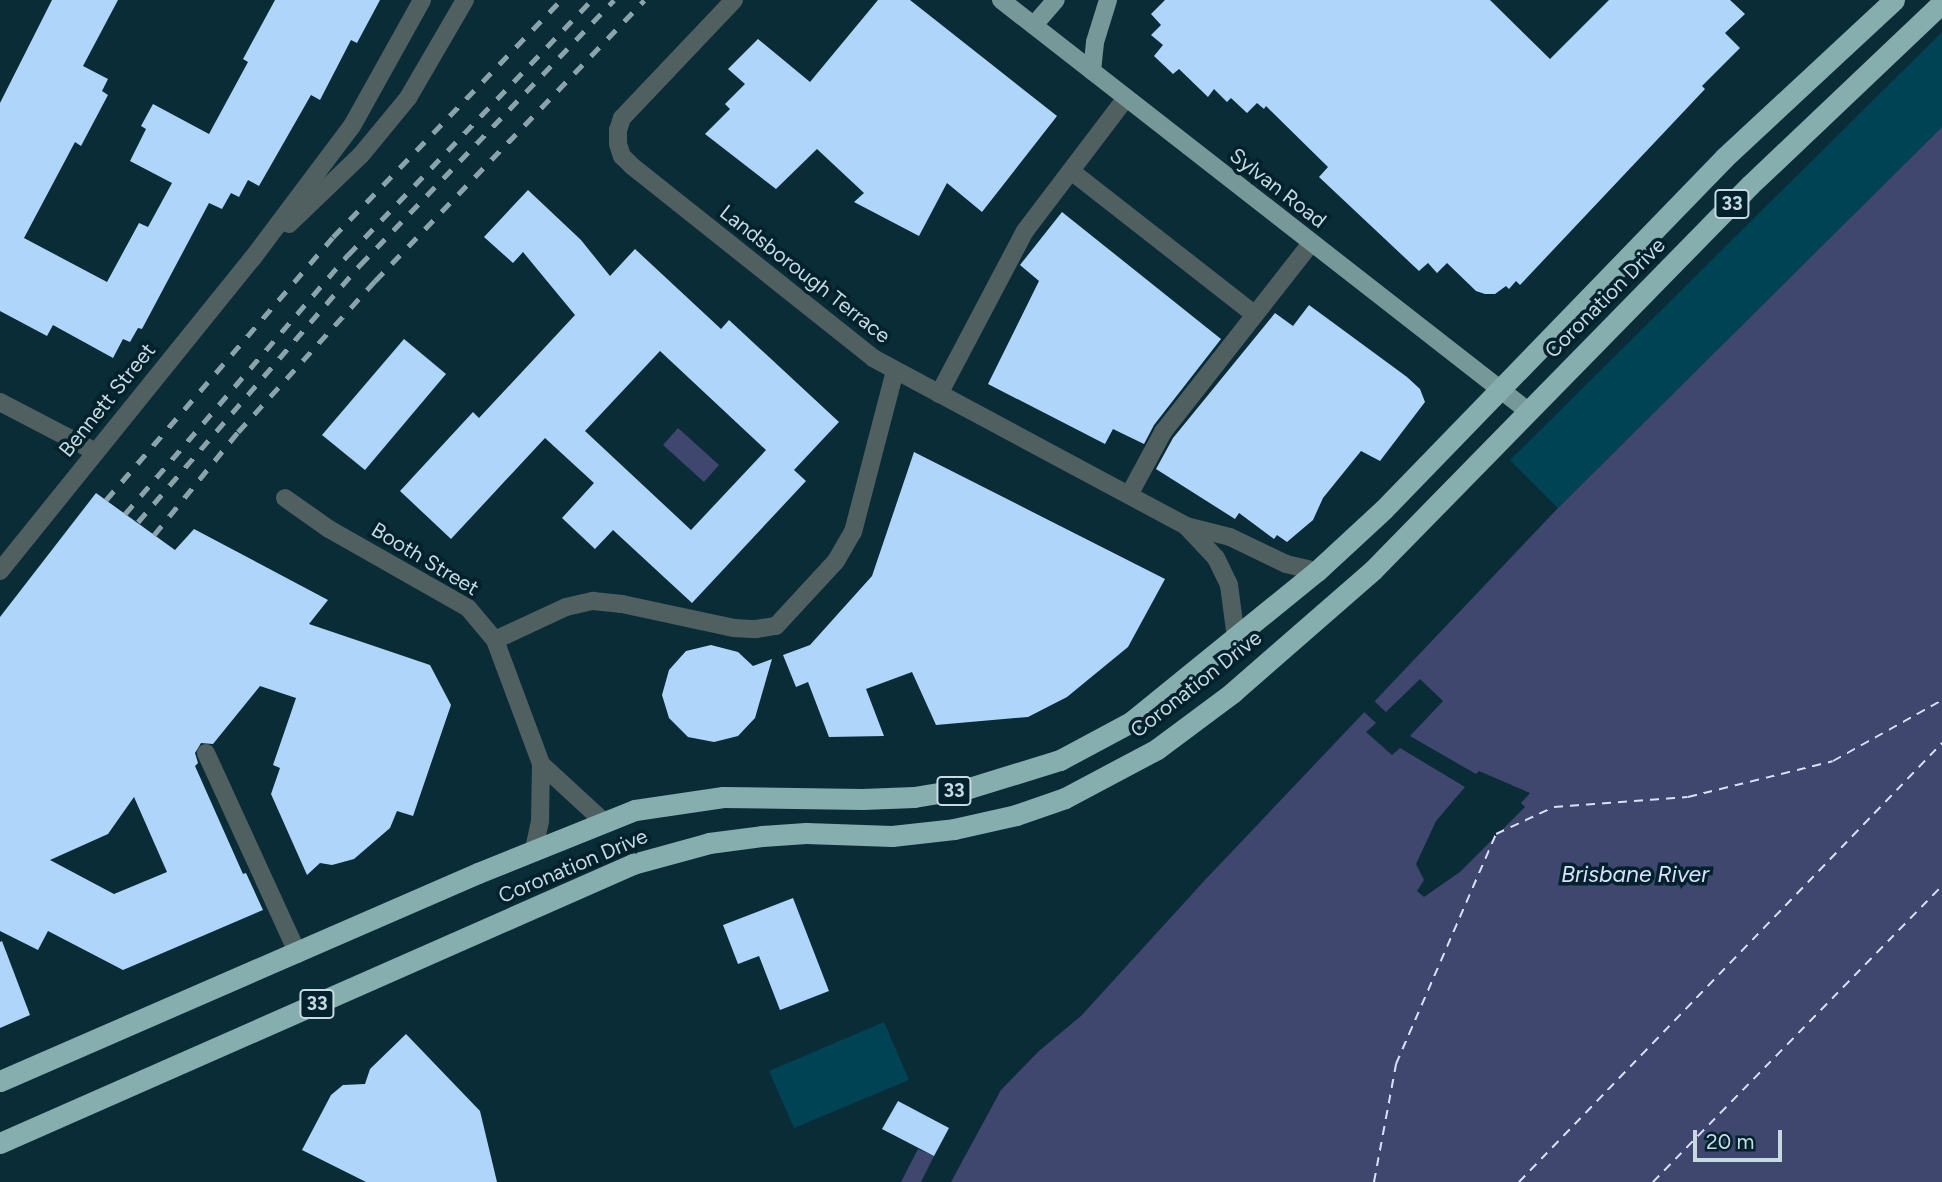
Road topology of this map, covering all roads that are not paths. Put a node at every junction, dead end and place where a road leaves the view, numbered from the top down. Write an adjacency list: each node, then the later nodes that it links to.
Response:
1 (422, 0): 14 (street, Bennett Street)
2 (465, 0): 14 (street, Bennett Street)
3 (734, 0): 16 (street, Landsborough Terrace)
4 (1056, 0): 9 (main road)
5 (1108, 0): 10 (main road)
6 (1894, 0): 17 (highway, Coronation Drive / 33)
7 (1008, 2): 9 (main road, Sylvan Road)
8 (1942, 3): 20 (highway, Coronation Drive / 33)
9 (1034, 25): 10 (main road, Sylvan Road)
10 (1092, 71): 11 (main road, Sylvan Road)
11 (1126, 98): 12 (street); 13 (main road, Sylvan Road)
12 (1071, 171): 15 (street); 18 (street)
13 (1311, 243): 15 (street); 17 (main road, Sylvan Road)
14 (252, 259): 21 (street, Bennett Street)
15 (1254, 314): 22 (street)
16 (895, 371): 18 (street, Landsborough Terrace); 28 (street)
17 (1498, 388): 20 (main road, Sylvan Road); 26 (highway, Coronation Drive / 33)
18 (939, 394): 22 (street, Landsborough Terrace)
19 (0, 402): 21 (street)
20 (1528, 411): 35 (highway, Coronation Drive / 33)
21 (94, 451): 25 (street, Bennett Street)
22 (1129, 495): 24 (street, Landsborough Terrace)
23 (285, 498): 28 (street, Booth Street)
24 (1186, 526): 26 (street, Landsborough Terrace); 27 (street, Landsborough Terrace)
25 (0, 571)
26 (1317, 571): 27 (highway, Coronation Drive / 33)
27 (1236, 638): 31 (highway, Coronation Drive / 33)
28 (495, 640): 30 (street, Booth Street)
29 (206, 753): 33 (street)
30 (541, 764): 31 (street, Booth Street); 32 (street, Booth Street)
31 (603, 821): 32 (highway, Coronation Drive / 33)
32 (534, 850): 33 (highway, Coronation Drive / 33)
33 (298, 954): 34 (highway, Coronation Drive / 33)
34 (0, 1081)
35 (0, 1143)

